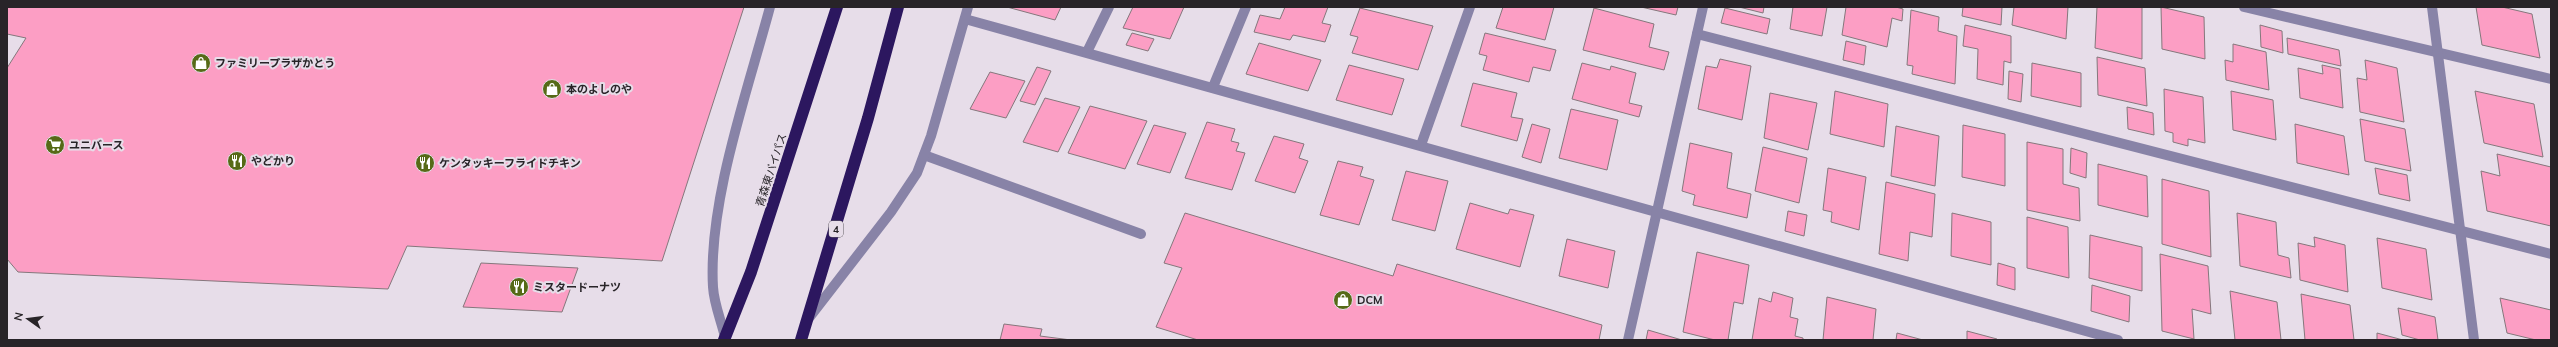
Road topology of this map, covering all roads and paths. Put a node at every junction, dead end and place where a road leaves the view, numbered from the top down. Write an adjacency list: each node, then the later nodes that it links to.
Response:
1 (770, 7): 24 (street)
2 (837, 7): 24 (highway, 青森東バイパス)
3 (898, 7): 23 (highway, 4)
4 (968, 7): 11 (street)
5 (1109, 7): 13 (street)
6 (1246, 7): 16 (street)
7 (1470, 7): 17 (street)
8 (1703, 7): 12 (street)
9 (2244, 7): 14 (street)
10 (2432, 7): 14 (street)
11 (965, 19): 13 (street); 18 (street)
12 (1697, 34): 19 (street); 20 (street)
13 (1087, 52): 16 (street)
14 (2438, 53): 15 (street); 20 (street)
15 (2551, 79)
16 (1213, 87): 17 (street)
17 (1421, 145): 19 (street)
18 (924, 155): 21 (street); 23 (street)
19 (1657, 214): 26 (street); 27 (street)
20 (2461, 231): 22 (street); 28 (street)
21 (1141, 234)
22 (2551, 254)
23 (809, 318): 25 (highway, 4)
24 (725, 338)
25 (801, 340)
26 (1628, 340)
27 (2118, 340)
28 (2474, 340)

